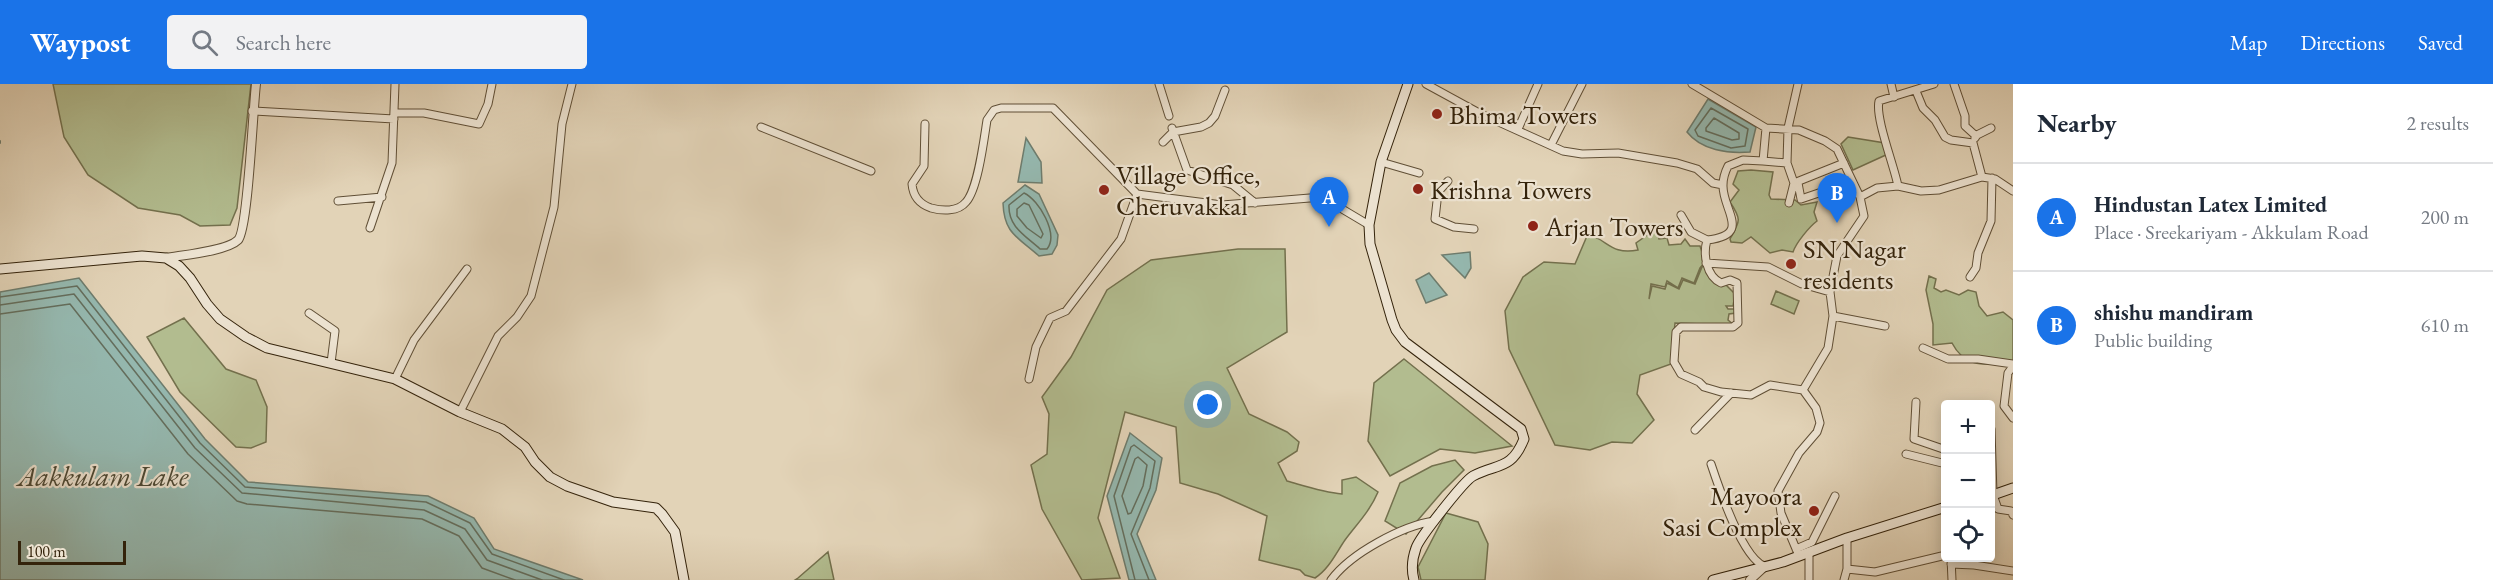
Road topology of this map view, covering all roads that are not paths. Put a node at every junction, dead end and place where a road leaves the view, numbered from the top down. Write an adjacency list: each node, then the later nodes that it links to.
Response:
1 (256, 84): 18 (street)
2 (395, 84): 19 (street)
3 (492, 84): 19 (street)
4 (572, 84): 73 (street)
5 (1159, 84): 20 (street)
6 (1408, 84): 32 (main road)
7 (1426, 84): 26 (street)
8 (1538, 84): 26 (street)
9 (1582, 84): 30 (street)
10 (1692, 84): 23 (street)
11 (1798, 84): 24 (street)
12 (1891, 84): 17 (street)
13 (1934, 84): 16 (street)
14 (1954, 84): 28 (street)
15 (1225, 90): 27 (street)
16 (1916, 91): 17 (street); 28 (street)
17 (1894, 97): 43 (street)
18 (252, 111): 19 (street); 56 (street)
19 (394, 116): 46 (street)
20 (1169, 116)
21 (925, 124): 45 (street)
22 (761, 127): 35 (street)
23 (1766, 128): 24 (street); 31 (street)
24 (1788, 128): 33 (street); 34 (street)
25 (1991, 128): 28 (street)
26 (1518, 129): 30 (street)
27 (1172, 130): 29 (street); 49 (street)
28 (1975, 140): 37 (street)
29 (1163, 142)
30 (1551, 145): 42 (street)
31 (1762, 161): 33 (street); 42 (street)
32 (1382, 162): 36 (street); 52 (main road)
33 (1787, 163): 41 (street)
34 (1844, 163): 40 (street); 41 (street)
35 (871, 171)
36 (1419, 172)
37 (1982, 177): 38 (street); 43 (street)
38 (1992, 178): 44 (street); 60 (street)
39 (1448, 181): 54 (street)
40 (1851, 182): 41 (street); 47 (street)
41 (1796, 183): 50 (street)
42 (1723, 185): 55 (street)
43 (1898, 186): 47 (street)
44 (2013, 191)
45 (1137, 194): 49 (street); 69 (street)
46 (382, 197): 48 (street); 53 (street)
47 (1860, 197): 61 (street)
48 (338, 201)
49 (1255, 203): 52 (street)
50 (1789, 203)
51 (1681, 215): 55 (street)
52 (1369, 225): 86 (main road)
53 (370, 228)
54 (1474, 229)
55 (1707, 240): 57 (street)
56 (166, 258): 58 (main road); 66 (main road)
57 (1706, 263): 61 (street); 71 (street)
58 (0, 269)
59 (467, 269): 68 (street)
60 (1970, 278)
61 (1830, 292): 63 (street)
62 (309, 313): 66 (street)
63 (1833, 316): 64 (street); 70 (street)
64 (1885, 327)
65 (1923, 348): 67 (street)
66 (331, 363): 68 (main road)
67 (2013, 365): 74 (street)
68 (395, 379): 73 (main road)
69 (1029, 379)
70 (1803, 390): 71 (street); 88 (street)
71 (1731, 393): 75 (street)
72 (1916, 402): 76 (street)
73 (460, 412): 95 (main road)
74 (2013, 418)
75 (1695, 430)
76 (1941, 448)
77 (1905, 454): 78 (street)
78 (1941, 463)
79 (1711, 464): 92 (street)
80 (2013, 488): 81 (main road)
81 (1995, 494)
82 (1835, 496): 88 (street)
83 (1995, 502): 85 (street)
84 (1943, 508): 87 (main road)
85 (2013, 515)
86 (1435, 521): 96 (street); 97 (main road)
87 (1847, 538): 88 (main road); 93 (street)
88 (1801, 552): 92 (main road); 100 (street)
89 (1941, 556): 93 (street)
90 (1951, 562): 102 (street)
91 (1957, 562): 94 (street)
92 (1764, 566): 98 (main road); 99 (street)
93 (1847, 569): 101 (street)
94 (2013, 571)
95 (684, 580)
96 (1331, 580)
97 (1414, 580)
98 (1713, 580)
99 (1750, 580)
100 (1809, 580)
101 (1844, 580)
102 (1952, 580)

